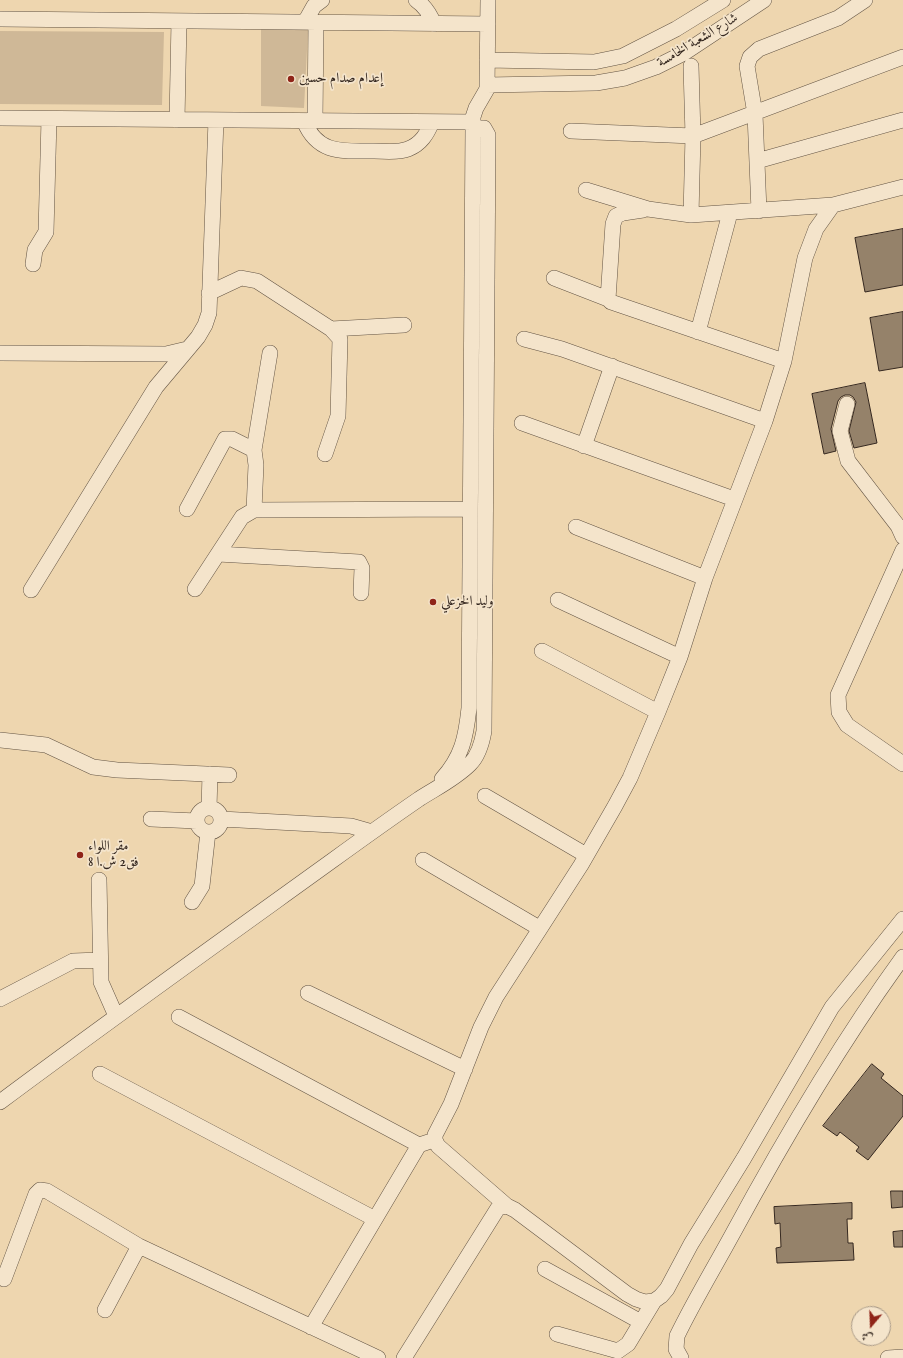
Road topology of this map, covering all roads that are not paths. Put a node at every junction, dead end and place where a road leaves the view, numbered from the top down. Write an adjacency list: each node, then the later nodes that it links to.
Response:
1 (322, 0): 9 (street)
2 (416, 0): 10 (street)
3 (488, 0): 11 (street)
4 (723, 0): 13 (street, شارع الشعبة الخامسة)
5 (764, 0): 15 (street, شارع الشعبة الخامسة)
6 (865, 0): 16 (street)
7 (0, 19): 8 (street)
8 (179, 21): 9 (street); 19 (street)
9 (311, 22): 10 (street); 22 (street)
10 (434, 24): 11 (street)
11 (488, 24): 13 (street)
12 (903, 57): 16 (street)
13 (487, 60): 15 (street)
14 (691, 66): 26 (street)
15 (487, 84): 24 (street)
16 (755, 114): 26 (street); 27 (street)
17 (0, 118): 18 (street)
18 (49, 119): 19 (street); 35 (street)
19 (177, 120): 20 (street)
20 (216, 120): 22 (street); 37 (street)
21 (903, 120): 27 (street)
22 (310, 121): 23 (street); 23 (street)
23 (432, 122): 24 (street)
24 (473, 125): 55 (street); 75 (street)
25 (571, 131): 26 (street)
26 (693, 136): 34 (street)
27 (757, 161): 32 (street)
28 (903, 187): 30 (street)
29 (586, 190): 31 (street)
30 (833, 204): 32 (street); 46 (street)
31 (648, 209): 34 (street); 38 (street)
32 (758, 211): 33 (street)
33 (730, 212): 34 (street); 41 (street)
34 (691, 215)
35 (33, 264)
36 (554, 278): 38 (street)
37 (209, 293): 40 (street); 43 (street)
38 (608, 299): 41 (street)
39 (404, 325): 40 (street)
40 (331, 329): 53 (street)
41 (698, 332): 46 (street)
42 (524, 339): 47 (street)
43 (187, 350): 44 (street); 64 (street)
44 (0, 353)
45 (270, 353): 52 (street)
46 (784, 361): 49 (street)
47 (612, 366): 49 (street); 51 (street)
48 (847, 404): 59 (street)
49 (765, 421): 54 (street)
50 (522, 424): 51 (street)
51 (584, 446): 54 (street)
52 (254, 450): 56 (street); 57 (street)
53 (325, 454)
54 (734, 499): 62 (street)
55 (470, 509): 57 (street); 75 (street)
56 (187, 510)
57 (254, 510): 61 (street)
58 (576, 527): 62 (street)
59 (903, 537)
60 (903, 550): 71 (street)
61 (218, 554): 63 (street); 65 (street)
62 (705, 578): 68 (street)
63 (195, 589)
64 (30, 590)
65 (361, 593)
66 (558, 600): 68 (street)
67 (542, 651): 69 (street)
68 (680, 657): 69 (street)
69 (658, 712): 82 (street)
70 (0, 740): 72 (street)
71 (903, 764)
72 (210, 774): 73 (street); 76 (street)
73 (229, 775)
74 (485, 796): 82 (street)
75 (421, 798): 81 (street)
76 (209, 808): 78 (street); 79 (street)
77 (151, 819): 79 (street)
78 (221, 819): 80 (street); 81 (street)
79 (196, 820): 80 (street)
80 (208, 832): 85 (street)
81 (372, 832): 92 (street)
82 (586, 855): 87 (street)
83 (423, 860): 87 (street)
84 (99, 880): 89 (street)
85 (192, 902)
86 (903, 919): 104 (street)
87 (539, 928): 94 (street)
88 (903, 957): 112 (street)
89 (100, 960): 91 (street); 92 (street)
90 (308, 993): 94 (street)
91 (0, 999)
92 (116, 1016): 96 (street)
93 (179, 1017): 98 (street)
94 (465, 1069): 97 (street)
95 (100, 1074): 100 (street)
96 (0, 1102)
97 (435, 1140): 98 (street); 99 (street)
98 (419, 1145): 100 (street)
99 (507, 1206): 104 (street); 111 (street)
100 (375, 1219): 107 (street)
101 (139, 1246): 103 (street); 105 (street); 107 (street)
102 (545, 1269): 106 (street)
103 (4, 1279)
104 (654, 1301): 106 (street)
105 (105, 1310)
106 (641, 1322): 108 (street)
107 (311, 1327): 110 (street)
108 (557, 1334)
109 (903, 1357): 113 (street)
110 (378, 1358)
111 (404, 1358)
112 (681, 1358)
113 (888, 1358)

